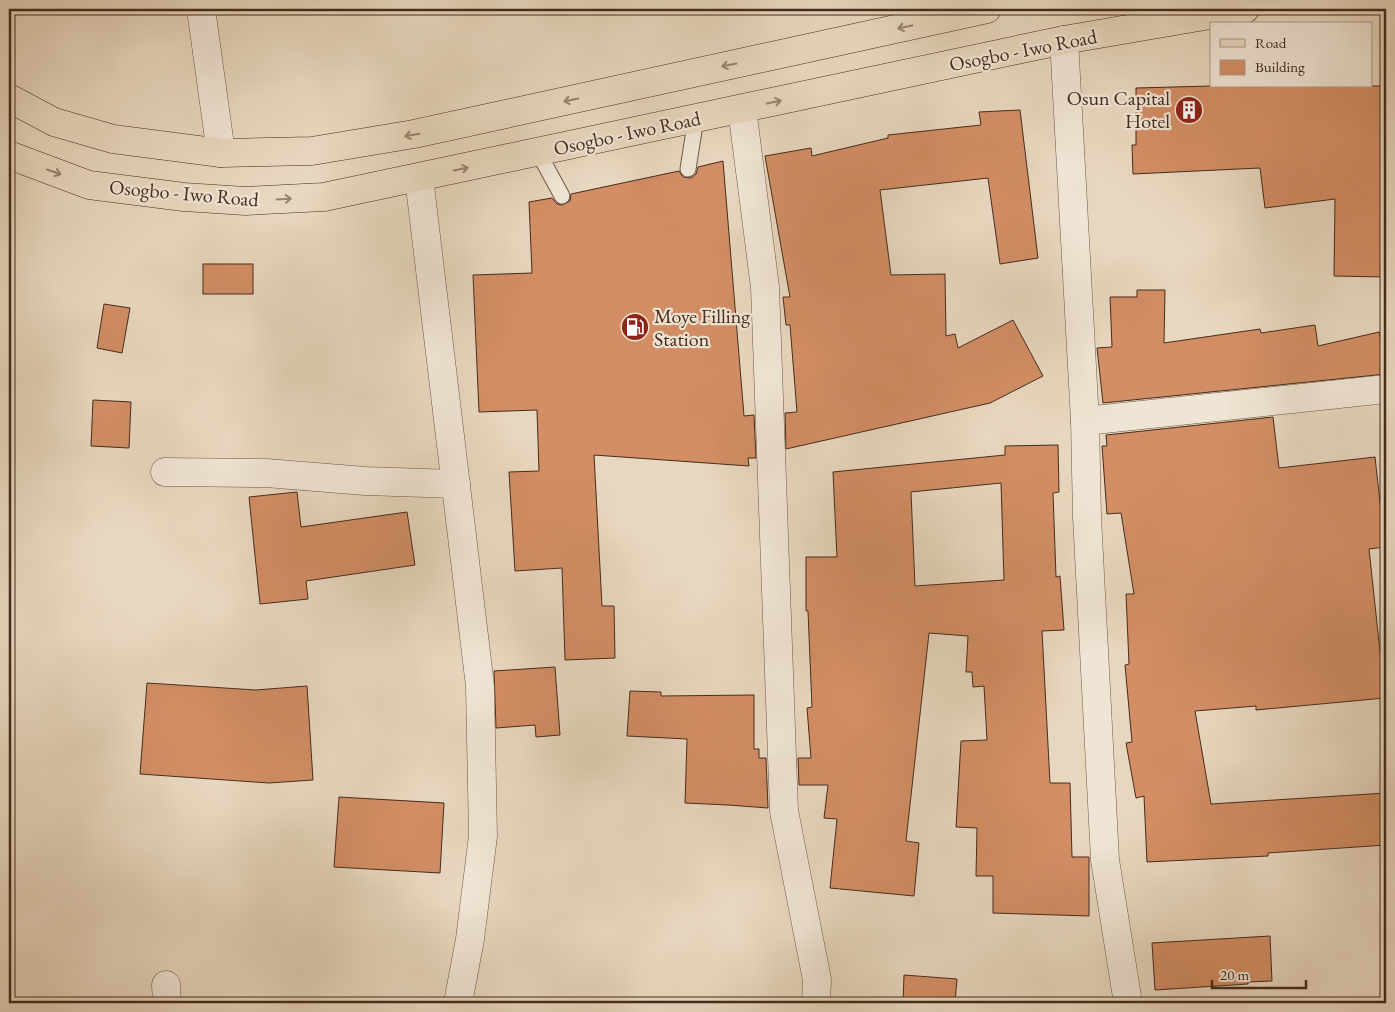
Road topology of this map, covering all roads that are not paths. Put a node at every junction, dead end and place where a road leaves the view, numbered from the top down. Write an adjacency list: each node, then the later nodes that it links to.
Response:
1 (201, 9): 9 (street)
2 (987, 9): 9 (main road, one-way to 9)
3 (1246, 9): 4 (main road, Osogbo - Iwo Road)
4 (1064, 40): 6 (main road, Osogbo - Iwo Road, one-way to 4); 15 (street)
5 (9, 98): 9 (main road)
6 (742, 109): 7 (main road, Osogbo - Iwo Road); 19 (street)
7 (696, 118): 8 (main road, Osogbo - Iwo Road); 11 (lane)
8 (538, 152): 12 (main road, Osogbo - Iwo Road, one-way to 8); 13 (lane)
9 (221, 153)
10 (9, 155): 12 (main road, Osogbo - Iwo Road, one-way to 12)
11 (688, 169)
12 (419, 178): 17 (street)
13 (562, 196)
14 (1386, 389): 15 (street)
15 (1085, 420): 20 (street)
16 (165, 472): 17 (street)
17 (456, 484): 18 (street)
18 (458, 1003)
19 (816, 1003)
20 (1128, 1003)

